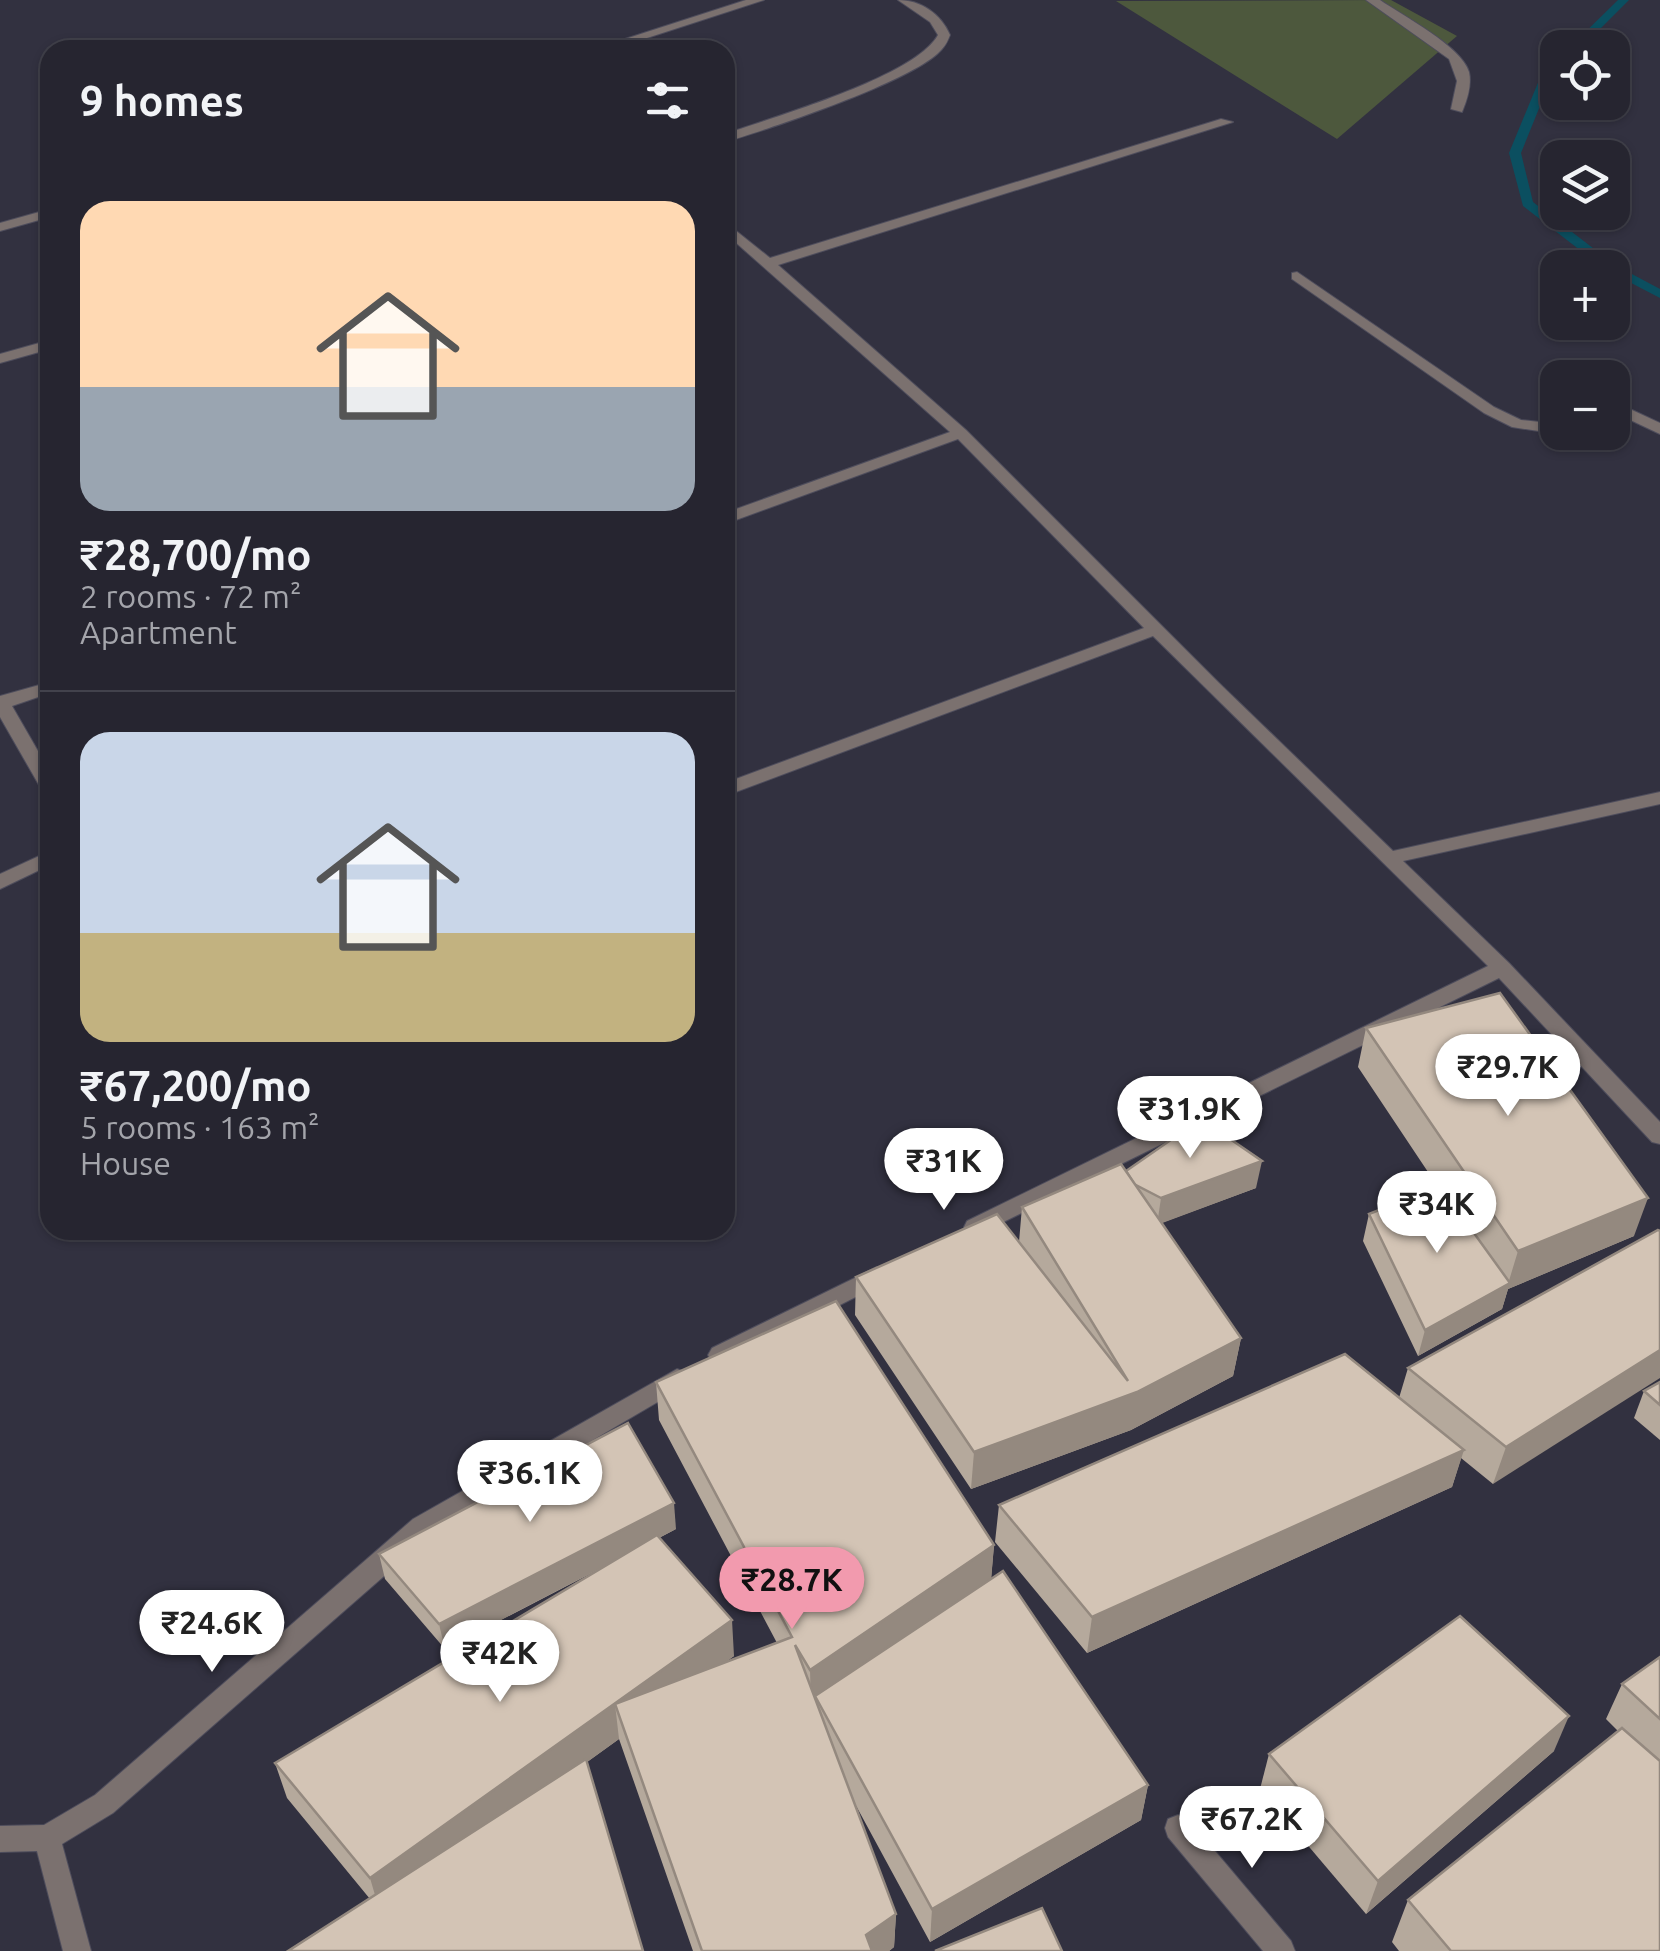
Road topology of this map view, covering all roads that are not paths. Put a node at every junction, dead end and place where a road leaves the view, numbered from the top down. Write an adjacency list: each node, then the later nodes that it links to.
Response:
1 (758, 0): 4 (street)
2 (904, 0): 7 (street)
3 (1372, 0): 5 (street)
4 (629, 40)
5 (1457, 108)
6 (1226, 122): 11 (street)
7 (735, 134)
8 (40, 217): 9 (street)
9 (0, 227)
10 (735, 234): 11 (street)
11 (769, 263): 18 (street)
12 (1296, 276): 16 (street)
13 (40, 347): 14 (street)
14 (0, 359)
15 (1630, 414): 17 (street)
16 (1540, 429)
17 (1660, 429)
18 (961, 433): 19 (street); 20 (street)
19 (735, 515)
20 (1156, 629): 24 (street); 26 (street)
21 (40, 690): 22 (street)
22 (1, 703): 23 (street)
23 (40, 771)
24 (735, 786)
25 (1660, 798): 26 (street)
26 (1388, 858): 29 (street)
27 (40, 863): 28 (street)
28 (0, 882)
29 (1502, 968): 30 (street); 31 (street)
30 (1660, 1136)
31 (962, 1233)
32 (894, 1268): 34 (street)
33 (1178, 1828): 37 (street)
34 (46, 1838): 35 (street); 36 (street)
35 (0, 1839)
36 (76, 1951)
37 (1281, 1951)

